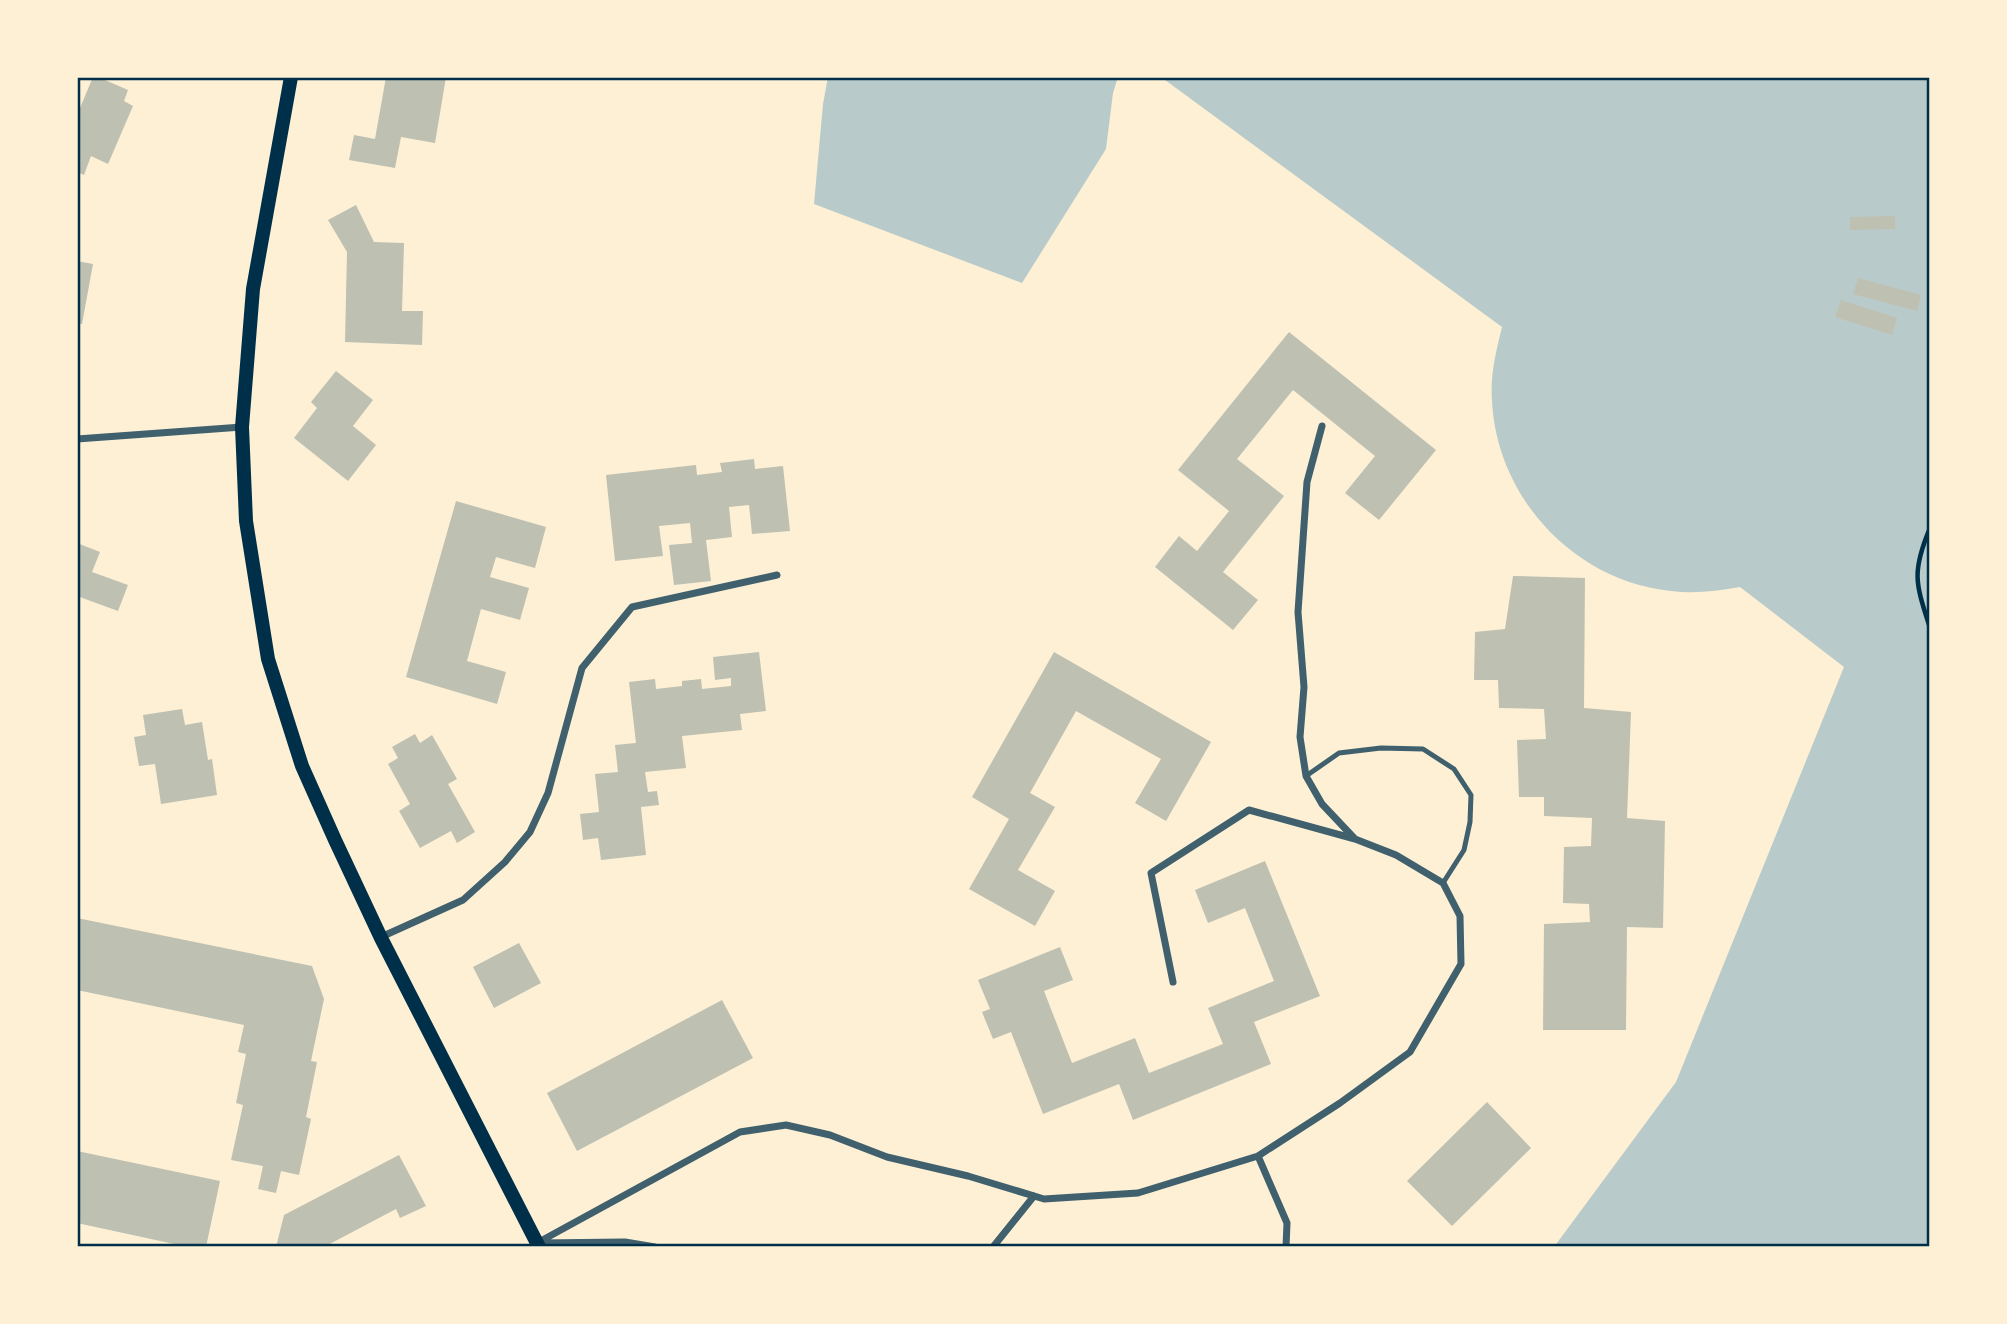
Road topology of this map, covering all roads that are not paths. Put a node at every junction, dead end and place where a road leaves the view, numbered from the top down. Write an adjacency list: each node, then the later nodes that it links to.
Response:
1 (291, 77): 3 (main road)
2 (1322, 426): 6 (street)
3 (242, 427): 4 (street); 9 (main road)
4 (77, 439)
5 (777, 575): 9 (street)
6 (1306, 776): 7 (street); 8 (lane)
7 (1355, 839): 8 (street); 10 (street)
8 (1443, 883): 11 (street)
9 (381, 938): 13 (main road)
10 (1173, 982)
11 (1258, 1156): 12 (street); 16 (street)
12 (1034, 1196): 13 (street); 15 (street)
13 (538, 1246): 14 (street)
14 (655, 1247)
15 (993, 1247)
16 (1286, 1247)

